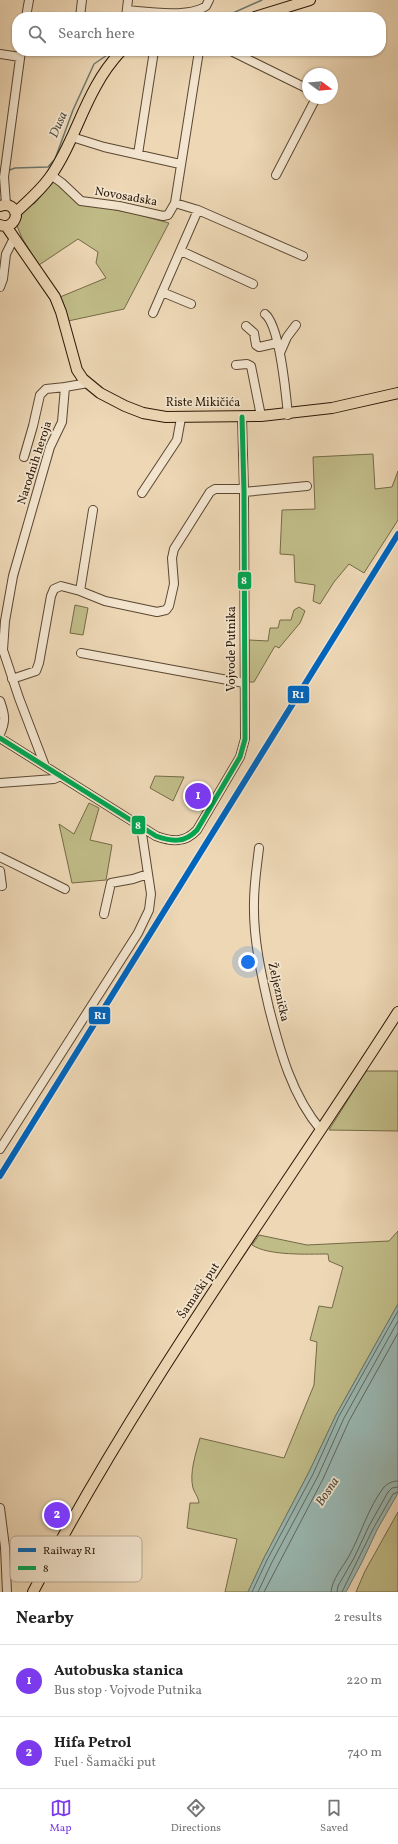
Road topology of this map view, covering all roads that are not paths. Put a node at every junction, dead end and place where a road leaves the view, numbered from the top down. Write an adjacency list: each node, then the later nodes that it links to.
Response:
1 (29, 0): 6 (street)
2 (82, 0): 7 (street)
3 (128, 0): 8 (street)
4 (209, 0): 10 (street)
5 (310, 0): 12 (main road)
6 (27, 12)
7 (81, 12)
8 (126, 12)
9 (183, 12): 11 (street)
10 (195, 12)
11 (195, 12)
12 (271, 12)
13 (0, 54): 14 (street)
14 (12, 54)
15 (20, 56): 29 (street)
16 (117, 56): 22 (main road)
17 (153, 56): 23 (street)
18 (198, 56): 24 (street, Novosadska)
19 (241, 56): 20 (street)
20 (302, 86)
21 (313, 104): 26 (street)
22 (72, 137): 23 (street); 25 (main road)
23 (138, 154): 24 (street)
24 (180, 164): 27 (street, Novosadska)
25 (51, 175): 27 (street, Novosadska); 29 (main road)
26 (276, 175)
27 (175, 203): 28 (street, Novosadska)
28 (198, 210): 31 (street); 33 (street, Novosadska)
29 (7, 212): 30 (main road, Riste Mikičića); 32 (main road, Riste Mikičića)
30 (14, 238): 32 (main road, Riste Mikičića); 35 (street)
31 (181, 251): 34 (street); 36 (street)
32 (25, 255): 45 (main road, Riste Mikičića)
33 (302, 256)
34 (253, 284)
35 (0, 287)
36 (162, 292): 37 (street); 38 (street)
37 (191, 304)
38 (153, 314)
39 (265, 314): 42 (street)
40 (296, 325): 43 (street)
41 (246, 326): 42 (street)
42 (277, 343): 43 (street)
43 (280, 353): 48 (street)
44 (236, 365): 49 (street)
45 (88, 383): 46 (street); 51 (main road, Riste Mikičića)
46 (65, 387): 52 (street); 59 (street, Narodnih heroja)
47 (398, 393): 48 (main road, Riste Mikičića)
48 (288, 415): 49 (main road, Riste Mikičića)
49 (261, 416): 50 (main road, Riste Mikičića)
50 (242, 417): 51 (main road, Riste Mikičića); 54 (street, Vojvode Putnika)
51 (181, 418): 55 (street)
52 (24, 457)
53 (307, 486): 54 (street)
54 (244, 490): 57 (street); 60 (street, Vojvode Putnika)
55 (142, 493)
56 (93, 510): 57 (street)
57 (80, 590): 59 (street)
58 (81, 653): 60 (street)
59 (12, 679): 64 (street, Narodnih heroja)
60 (244, 683): 67 (street, Vojvode Putnika)
61 (0, 701): 62 (street)
62 (0, 734)
63 (0, 738): 64 (street, Vojvode Putnika)
64 (45, 766): 65 (street, Vojvode Putnika)
65 (61, 776): 66 (street); 67 (street, Vojvode Putnika)
66 (0, 783)
67 (141, 827): 71 (street)
68 (259, 848): 76 (street, Željeznička)
69 (0, 857): 73 (street)
70 (0, 871): 72 (street)
71 (148, 874): 74 (street); 77 (street)
72 (2, 886)
73 (65, 889)
74 (104, 914)
75 (398, 1012): 76 (main road, Šamački put)
76 (321, 1130): 79 (main road, Šamački put)
77 (0, 1149)
78 (0, 1508): 81 (street)
79 (64, 1536)
80 (39, 1582): 82 (main road, Šamački put)
81 (7, 1592)
82 (33, 1592)

